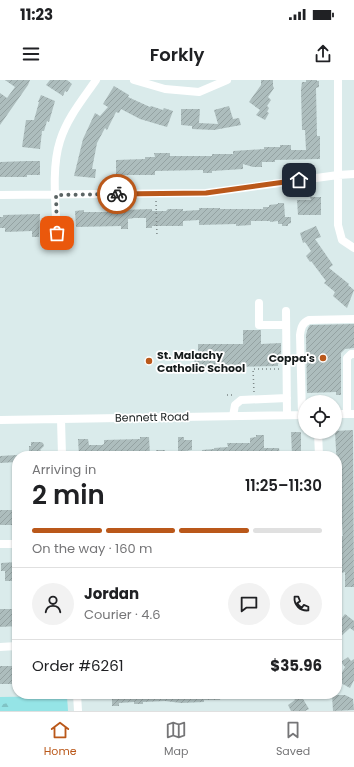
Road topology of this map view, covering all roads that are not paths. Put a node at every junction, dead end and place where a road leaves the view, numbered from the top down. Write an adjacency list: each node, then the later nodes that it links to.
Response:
1 (96, 80): 8 (street)
2 (134, 80): 3 (street)
3 (227, 80)
4 (338, 80): 6 (street)
5 (354, 174): 6 (street)
6 (338, 175): 8 (street); 10 (street)
7 (0, 195): 8 (street)
8 (56, 195): 9 (street)
9 (57, 237)
10 (354, 248)
11 (259, 303): 14 (street)
12 (286, 311): 14 (street)
13 (354, 319): 18 (street)
14 (286, 325): 19 (street)
15 (354, 354): 16 (street)
16 (351, 370): 17 (street)
17 (351, 389): 20 (street)
18 (303, 395)
19 (287, 398): 21 (street); 23 (street)
20 (351, 414)
21 (287, 415): 22 (street, Bennett Road); 23 (street, Bennett Road)
22 (298, 415)
23 (233, 416): 24 (street, Bennett Road)
24 (61, 419): 25 (street, Bennett Road); 27 (street)
25 (0, 420)
26 (318, 439): 28 (street)
27 (62, 451)
28 (319, 451)
29 (0, 544): 30 (street)
30 (12, 544)
31 (12, 646): 32 (street)
32 (0, 647)
33 (78, 699): 34 (street)
34 (78, 711)

